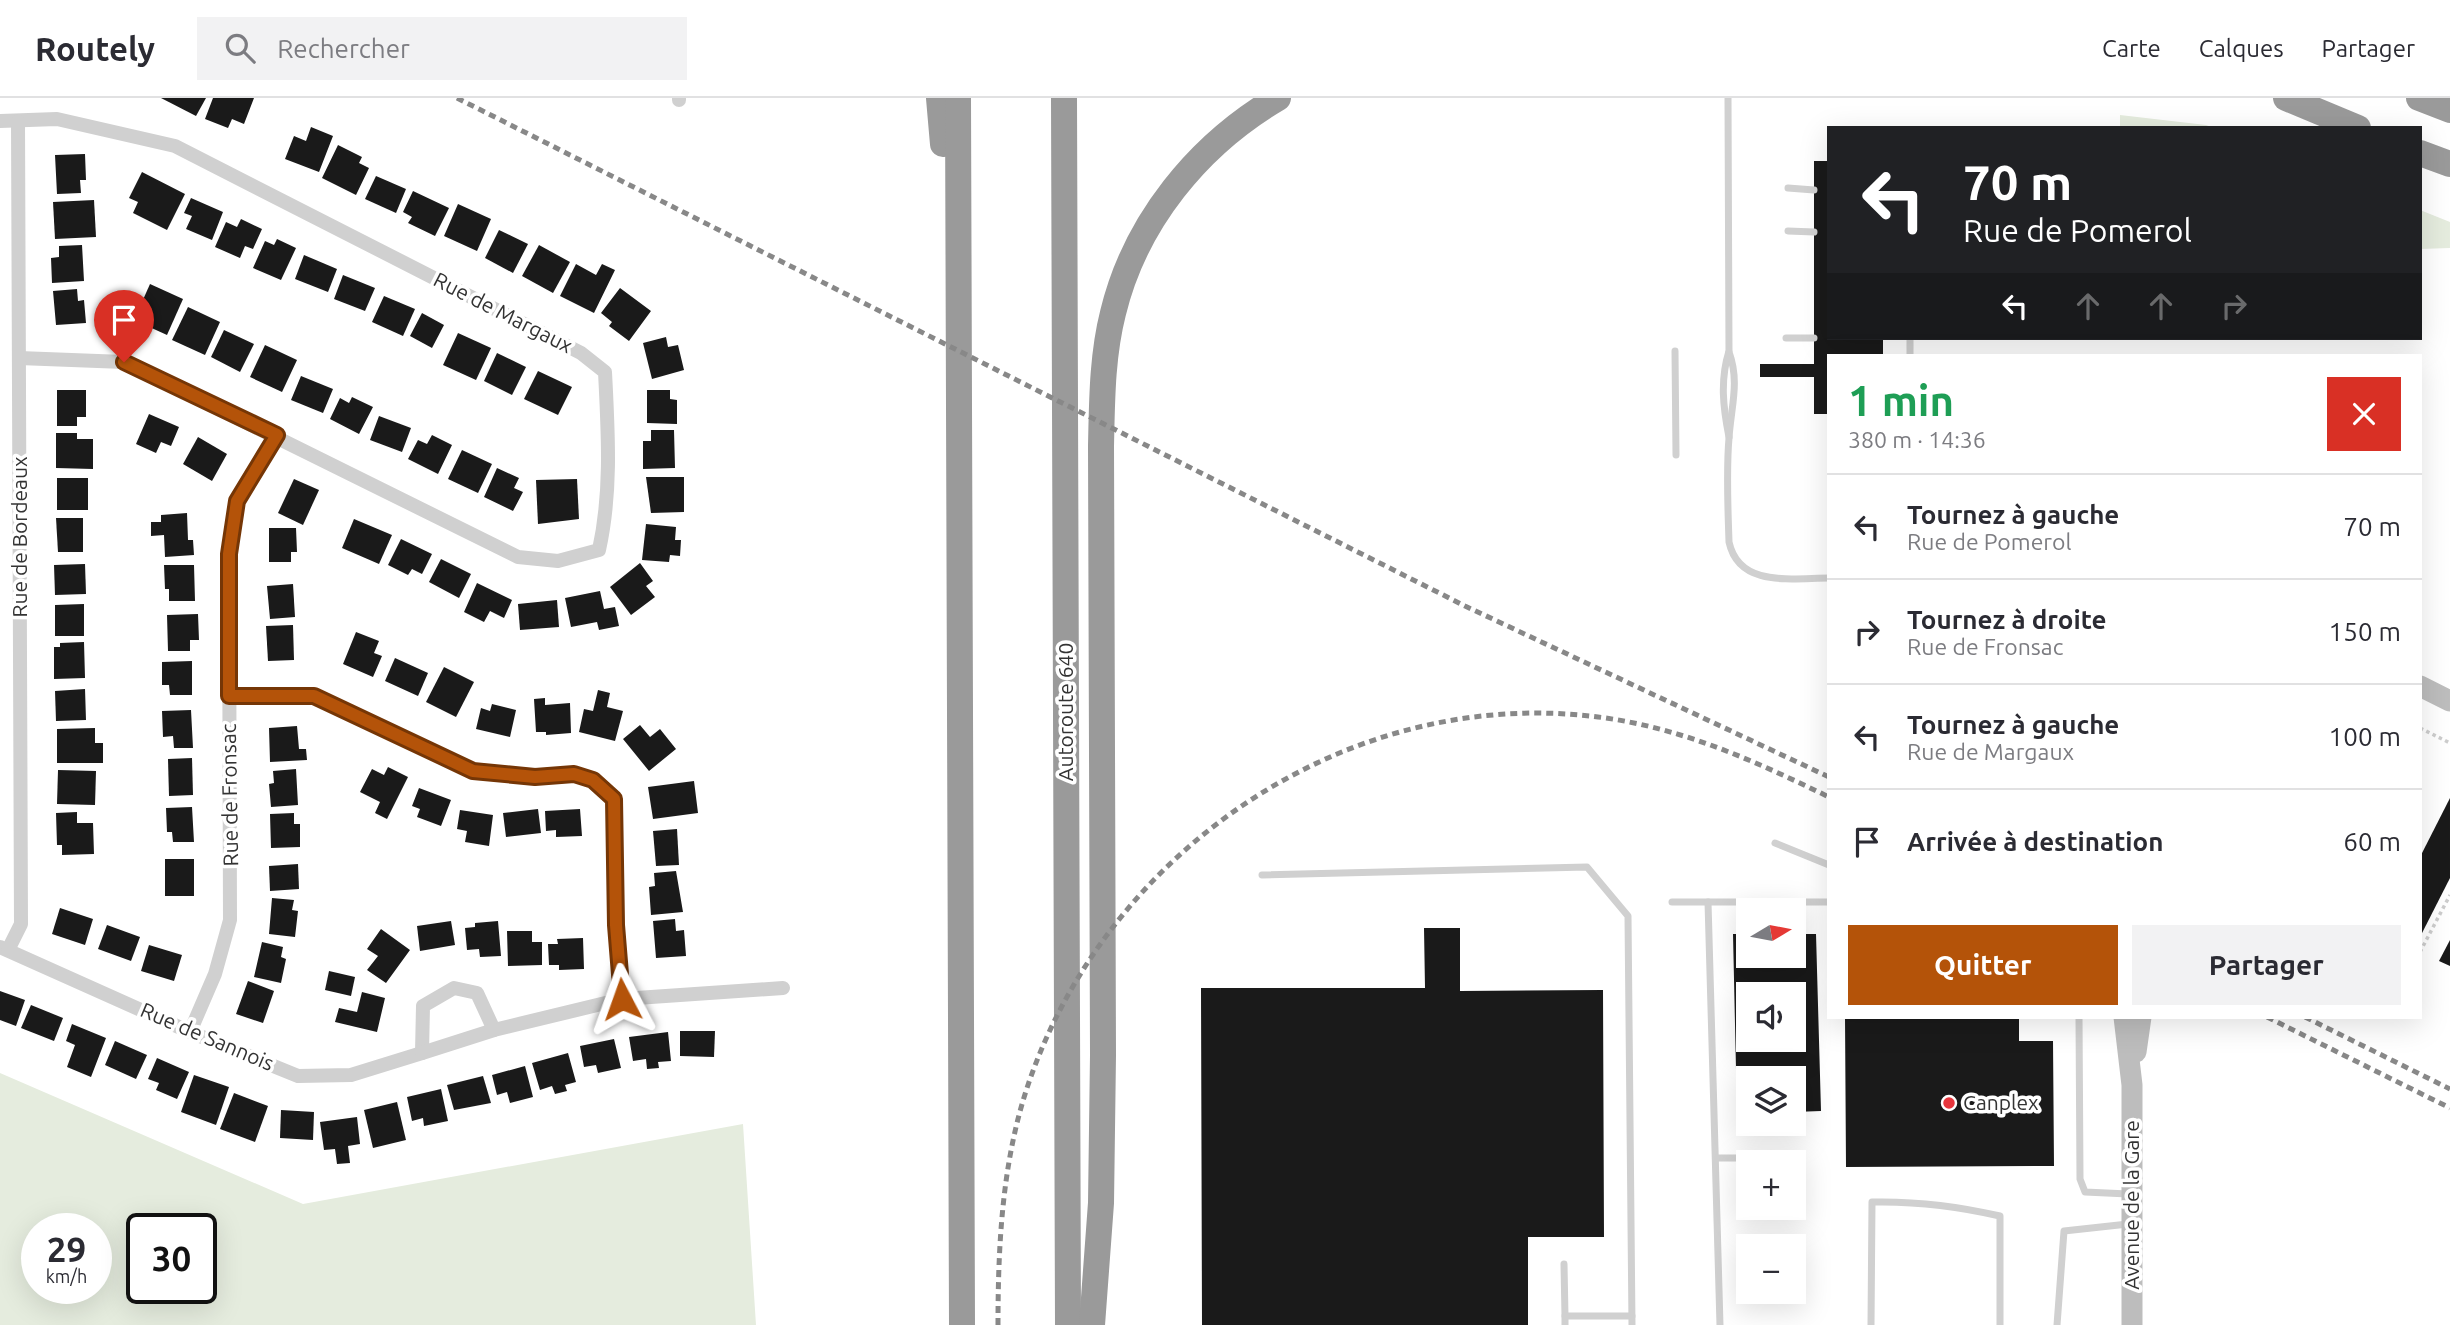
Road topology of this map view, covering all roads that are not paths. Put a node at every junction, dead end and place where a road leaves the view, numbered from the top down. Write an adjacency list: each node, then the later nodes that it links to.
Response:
1 (939, 98): 18 (highway)
2 (958, 98): 18 (highway)
3 (1065, 98): 53 (highway, Autoroute 640)
4 (1279, 98): 54 (highway)
5 (1728, 98): 22 (lane)
6 (2286, 98): 11 (highway)
7 (2419, 98): 8 (highway)
8 (2450, 110)
9 (0, 121): 10 (street, Rue de Margaux)
10 (18, 121): 23 (street, Rue de Bordeaux); 24 (street, Rue de Margaux)
11 (2353, 126)
12 (2422, 154): 13 (highway)
13 (2450, 164)
14 (1788, 188): 15 (lane)
15 (1814, 190)
16 (1788, 231): 17 (lane)
17 (1814, 232)
18 (959, 313): 52 (highway)
19 (1786, 338): 20 (lane)
20 (1814, 338)
21 (1675, 351): 26 (lane)
22 (1729, 351): 25 (lane); 25 (lane)
23 (19, 358): 24 (street, Rue de Margaux); 37 (street, Rue de Bordeaux)
24 (277, 435): 29 (street, Rue de Fronsac)
25 (1729, 437): 27 (lane)
26 (1676, 455)
27 (1827, 578)
28 (2422, 687): 30 (street)
29 (229, 696): 39 (street); 43 (street, Rue de Fronsac)
30 (2450, 701)
31 (1775, 843): 32 (lane)
32 (1827, 864)
33 (1262, 875): 50 (lane)
34 (1672, 902): 35 (lane)
35 (1708, 902): 36 (lane); 45 (lane)
36 (1827, 902)
37 (4, 948): 43 (street, Rue de Sannois)
38 (783, 988): 39 (street, Rue de Sannois)
39 (622, 999): 42 (street, Rue de Sannois)
40 (2079, 1019): 47 (lane)
41 (2129, 1019): 47 (street, Avenue de la Gare)
42 (494, 1030): 44 (street, Rue de Sannois); 44 (street)
43 (190, 1032): 44 (street, Rue de Sannois)
44 (422, 1053)
45 (1716, 1158): 46 (lane); 56 (lane)
46 (1736, 1158)
47 (2132, 1195): 48 (street, Avenue de la Gare)
48 (2132, 1224): 59 (lane); 60 (street, Avenue de la Gare)
49 (1564, 1264): 51 (lane)
50 (1632, 1316): 51 (lane); 55 (lane)
51 (1565, 1321)
52 (962, 1325)
53 (1068, 1325)
54 (1092, 1325)
55 (1632, 1325)
56 (1720, 1325)
57 (1871, 1325): 58 (lane)
58 (2000, 1325)
59 (2057, 1325)
60 (2132, 1325)

